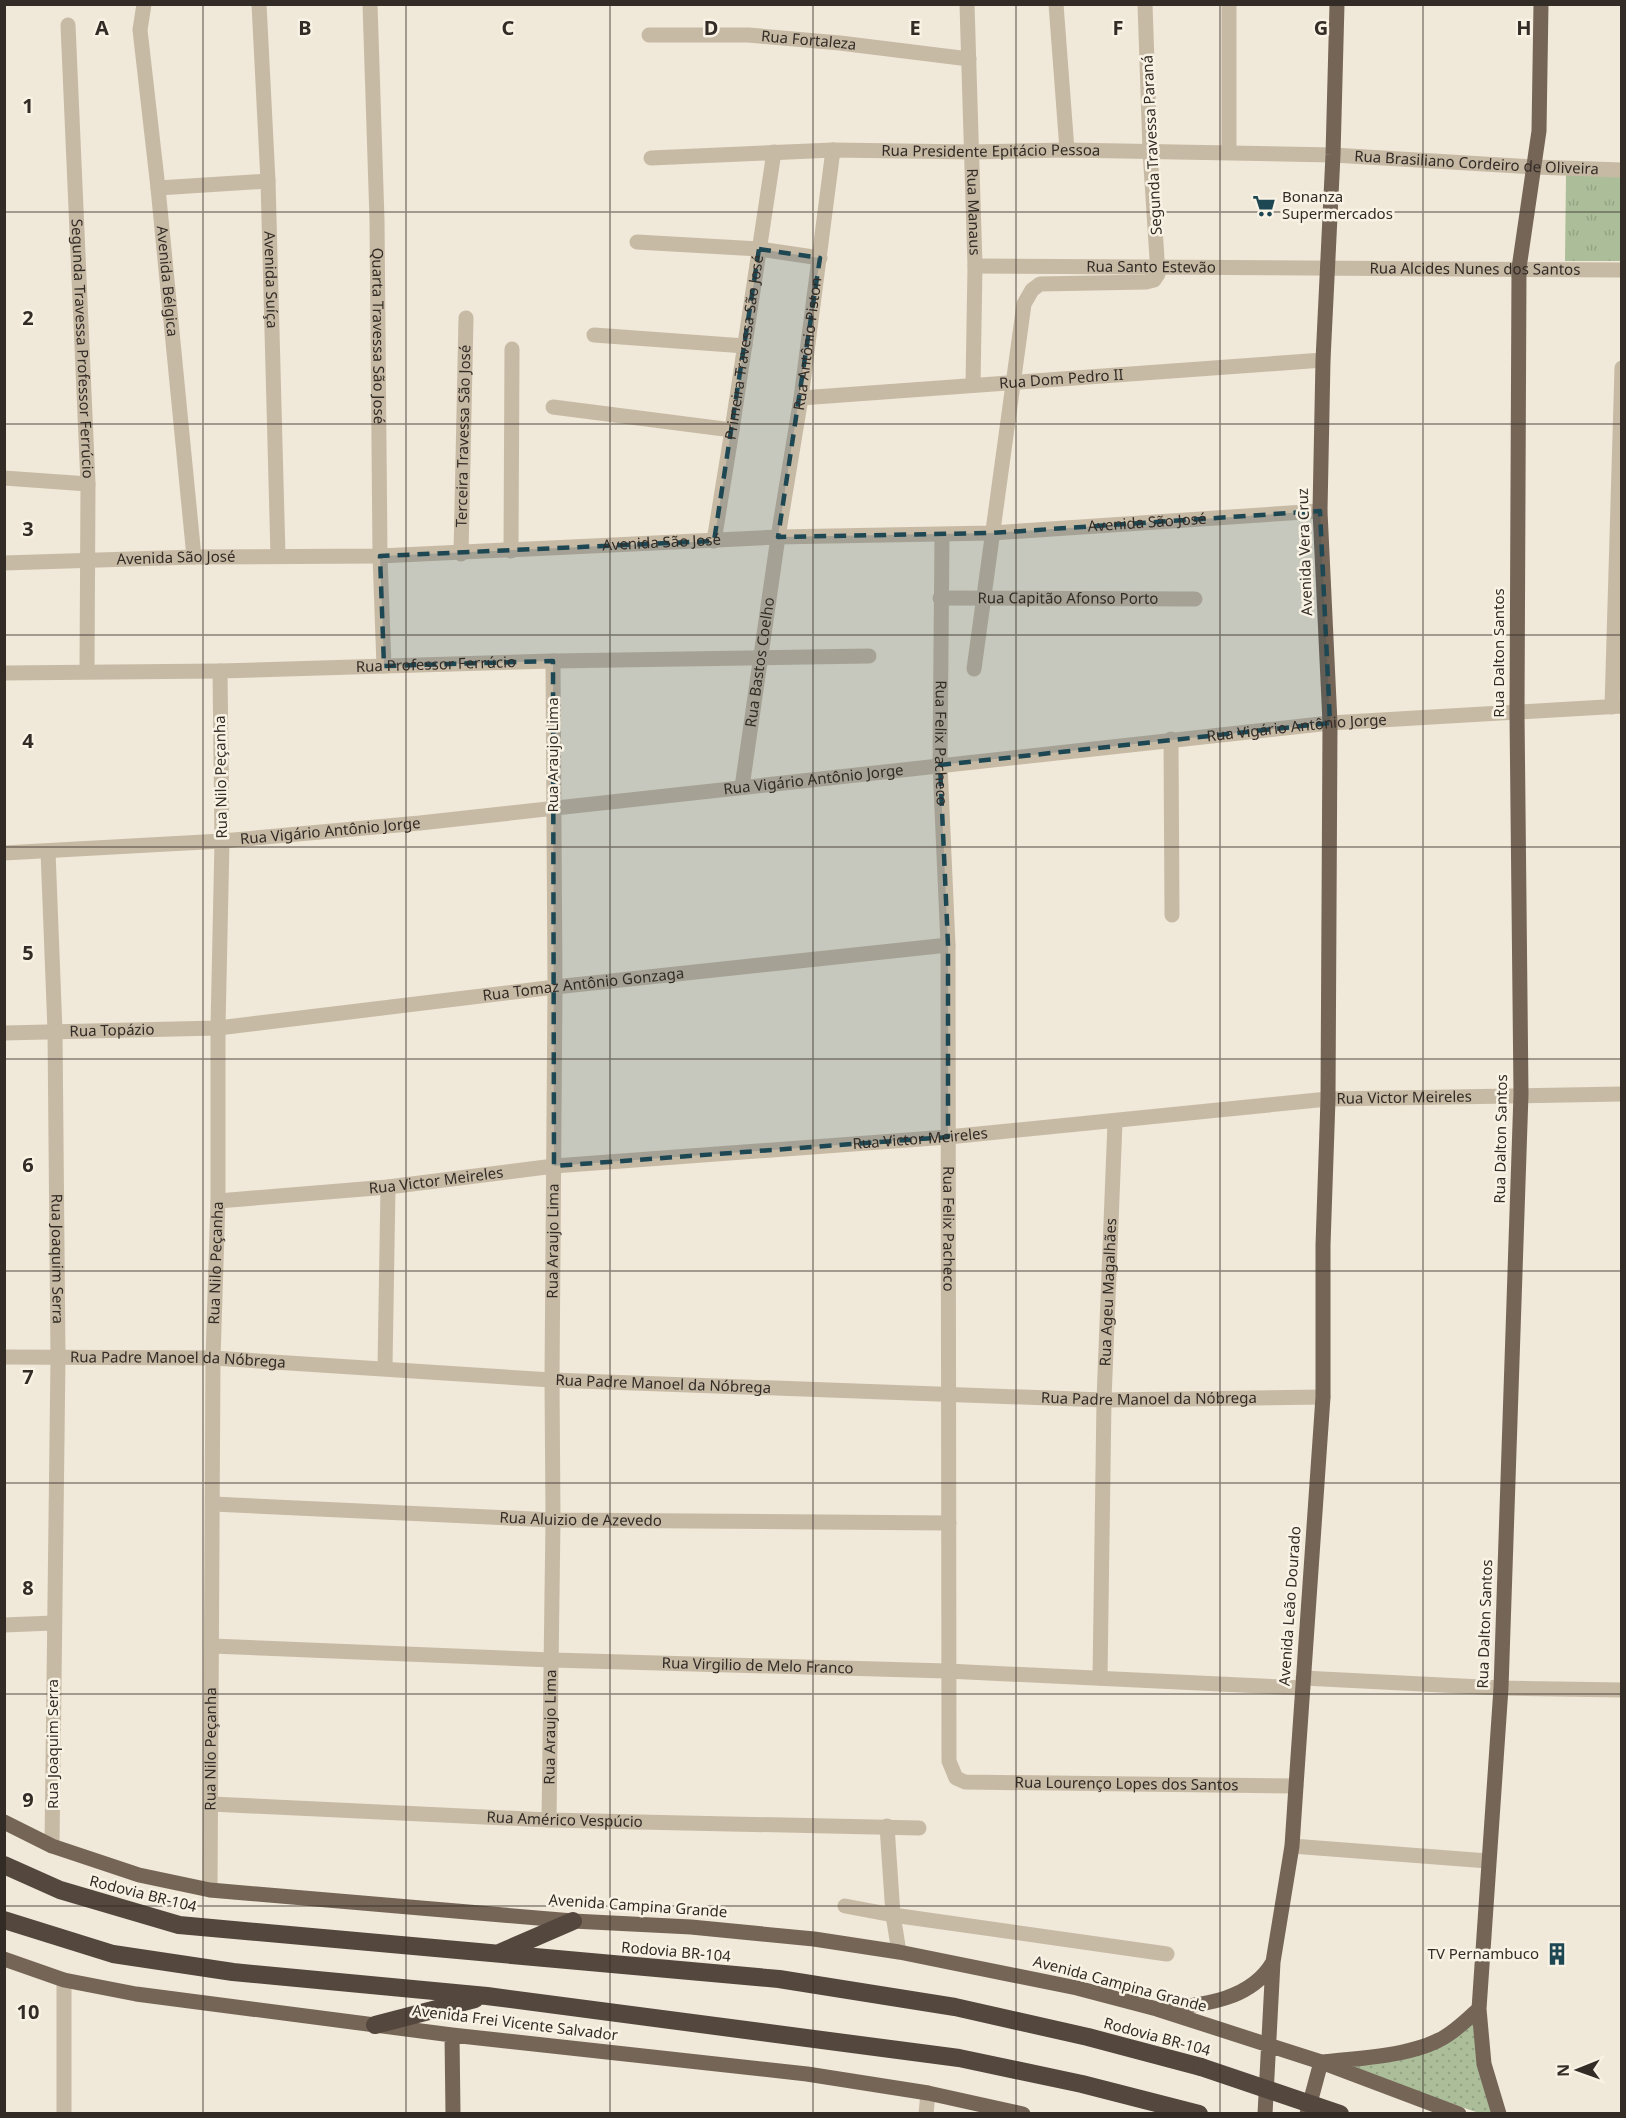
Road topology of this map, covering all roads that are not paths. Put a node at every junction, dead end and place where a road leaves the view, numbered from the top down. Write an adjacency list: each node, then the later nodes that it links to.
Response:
1 (144, 4): 24 (street, Avenida Bélgica)
2 (259, 4): 23 (street, Avenida Suíça)
3 (370, 4): 55 (street, Quarta Travessa São José)
4 (967, 4): 12 (street, Rua Manaus)
5 (1056, 4): 14 (street)
6 (1145, 4): 15 (street, Segunda Travessa Paraná)
7 (1229, 4): 18 (street)
8 (1337, 4): 19 (main road, Avenida Vera Cruz)
9 (1541, 4): 21 (main road, Rua Dalton Santos)
10 (68, 25): 46 (street, Segunda Travessa Professor Ferrúcio)
11 (649, 35): 12 (street, Rua Fortaleza)
12 (969, 59): 17 (street, Rua Manaus)
13 (833, 150): 16 (street, Rua Presidente Epitácio Pessoa); 17 (street, Rua Presidente Epitácio Pessoa); 27 (street, Rua Antônio Piston)
14 (1067, 150): 15 (street, Rua Presidente Epitácio Pessoa); 17 (street, Rua Presidente Epitácio Pessoa)
15 (1150, 151): 18 (street, Rua Presidente Epitácio Pessoa); 29 (street, Segunda Travessa Paraná)
16 (774, 152): 20 (street, Rua Presidente Epitácio Pessoa); 26 (street, Primeira Travessa São José)
17 (972, 152): 28 (street, Rua Manaus)
18 (1229, 152): 19 (street, Rua Presidente Epitácio Pessoa)
19 (1333, 155): 21 (street, Rua Brasiliano Cordeiro de Oliveira); 31 (main road, Avenida Vera Cruz)
20 (651, 158)
21 (1534, 167): 22 (street, Rua Brasiliano Cordeiro de Oliveira); 30 (main road, Rua Dalton Santos)
22 (1622, 170)
23 (268, 182): 24 (street); 54 (street, Avenida Suíça)
24 (158, 188): 56 (street, Avenida Bélgica)
25 (637, 242): 26 (street)
26 (759, 249): 27 (street); 35 (street, Primeira Travessa São José)
27 (820, 258): 41 (street, Rua Antônio Piston)
28 (975, 266): 29 (street, Rua Santo Estevão); 40 (street, Rua Manaus)
29 (1159, 266): 31 (street, Rua Santo Estevão); 39 (street)
30 (1519, 268): 31 (street, Rua Alcides Nunes dos Santos); 32 (street, Rua Alcides Nunes dos Santos); 71 (main road, Rua Dalton Santos)
31 (1327, 269): 37 (main road, Avenida Vera Cruz)
32 (1622, 270)
33 (466, 318): 53 (street, Terceira Travessa São José)
34 (594, 335): 35 (street)
35 (745, 346): 44 (street, Primeira Travessa São José)
36 (512, 349): 52 (street)
37 (1323, 360): 39 (street, Rua Dom Pedro II); 47 (main road, Avenida Vera Cruz)
38 (1622, 368): 43 (street)
39 (1012, 383): 40 (street, Rua Dom Pedro II); 48 (street)
40 (973, 385): 41 (street, Rua Dom Pedro II)
41 (801, 399): 50 (street, Rua Antônio Piston)
42 (553, 407): 44 (street)
43 (1621, 428): 70 (street)
44 (732, 430): 51 (street, Primeira Travessa São José)
45 (4, 478): 46 (street)
46 (88, 484): 57 (street, Segunda Travessa Professor Ferrúcio)
47 (1320, 511): 48 (street, Avenida São José); 72 (main road, Avenida Vera Cruz)
48 (992, 533): 49 (street, Avenida São José); 59 (street)
49 (942, 535): 50 (street, Avenida São José); 60 (street, Rua Felix Pacheco)
50 (778, 537): 51 (street, Avenida São José); 63 (street, Rua Bastos Coelho)
51 (714, 541): 52 (street, Avenida São José)
52 (511, 551): 53 (street, Avenida São José)
53 (462, 554): 55 (street, Avenida São José)
54 (279, 556): 55 (street, Avenida São José); 56 (street, Avenida São José)
55 (380, 556): 65 (street, Quarta Travessa São José)
56 (194, 557): 57 (street, Avenida São José)
57 (88, 559): 58 (street, Avenida São José); 67 (street, Segunda Travessa Professor Ferrúcio)
58 (4, 563)
59 (984, 597): 60 (street, Rua Capitão Afonso Porto); 61 (street, Rua Capitão Afonso Porto); 66 (street)
60 (940, 598): 74 (street, Rua Felix Pacheco)
61 (1195, 599)
62 (869, 656): 63 (street, Rua Professor Ferrúcio)
63 (760, 657): 64 (street, Rua Professor Ferrúcio); 75 (street, Rua Bastos Coelho)
64 (553, 661): 65 (street, Rua Professor Ferrúcio); 76 (street, Rua Araujo Lima)
65 (384, 666): 68 (street, Rua Professor Ferrúcio)
66 (975, 669)
67 (87, 671): 68 (street, Rua Professor Ferrúcio); 69 (street, Rua Professor Ferrúcio)
68 (220, 671): 77 (street, Rua Nilo Peçanha)
69 (4, 673)
70 (1617, 706): 71 (street, Rua Vigário Antônio Jorge)
71 (1517, 713): 72 (street, Rua Vigário Antônio Jorge); 86 (main road, Rua Dalton Santos)
72 (1330, 723): 73 (street, Rua Vigário Antônio Jorge); 88 (main road, Avenida Vera Cruz)
73 (1172, 739): 74 (street, Rua Vigário Antônio Jorge); 80 (street)
74 (940, 765): 75 (street, Rua Vigário Antônio Jorge); 81 (street, Rua Felix Pacheco)
75 (742, 787): 76 (street, Rua Vigário Antônio Jorge)
76 (554, 809): 77 (street, Rua Vigário Antônio Jorge); 82 (street, Rua Araujo Lima)
77 (222, 841): 78 (street, Rua Vigário Antônio Jorge); 83 (street, Rua Nilo Peçanha)
78 (48, 851): 79 (street, Rua Vigário Antônio Jorge); 84 (street, Rua Joaquim Serra)
79 (4, 853)
80 (1172, 915)
81 (948, 945): 82 (street, Rua Tomaz Antônio Gonzaga); 90 (street, Rua Felix Pacheco)
82 (555, 987): 83 (street, Rua Tomaz Antônio Gonzaga); 91 (street, Rua Araujo Lima)
83 (218, 1028): 84 (street, Rua Topázio); 93 (street, Rua Nilo Peçanha)
84 (55, 1031): 85 (street, Rua Topázio); 95 (street, Rua Joaquim Serra)
85 (4, 1033)
86 (1521, 1094): 87 (street, Rua Victor Meireles); 88 (street, Rua Victor Meireles); 112 (main road, Rua Dalton Santos)
87 (1622, 1094)
88 (1328, 1099): 89 (street, Rua Victor Meireles); 100 (main road, Avenida Leão Dourado)
89 (1115, 1122): 90 (street, Rua Victor Meireles); 101 (street, Rua Ageu Magalhães)
90 (948, 1137): 91 (street, Rua Victor Meireles); 99 (street, Rua Felix Pacheco)
91 (554, 1166): 92 (street, Rua Victor Meireles); 98 (street, Rua Araujo Lima)
92 (388, 1187): 93 (street, Rua Victor Meireles); 97 (street)
93 (218, 1201): 96 (street, Rua Nilo Peçanha)
94 (4, 1357): 95 (street, Rua Padre Manoel da Nóbrega)
95 (58, 1357): 96 (street, Rua Padre Manoel da Nóbrega); 105 (street, Rua Joaquim Serra)
96 (213, 1358): 97 (street, Rua Padre Manoel da Nóbrega); 102 (street, Rua Nilo Peçanha)
97 (385, 1367): 98 (street, Rua Padre Manoel da Nóbrega)
98 (552, 1380): 99 (street, Rua Padre Manoel da Nóbrega); 103 (street, Rua Araujo Lima)
99 (950, 1394): 101 (street, Rua Padre Manoel da Nóbrega); 104 (street, Rua Felix Pacheco)
100 (1323, 1397): 101 (street, Rua Padre Manoel da Nóbrega); 111 (main road, Avenida Leão Dourado)
101 (1104, 1400): 110 (street, Rua Ageu Magalhães)
102 (213, 1504): 103 (street, Rua Aluizio de Azevedo); 107 (street, Rua Nilo Peçanha)
103 (553, 1520): 104 (street, Rua Aluizio de Azevedo); 108 (street, Rua Araujo Lima)
104 (949, 1523): 109 (street, Rua Felix Pacheco)
105 (53, 1623): 106 (street); 121 (street, Rua Joaquim Serra)
106 (4, 1625)
107 (212, 1646): 108 (street, Rua Virgilio de Melo Franco); 116 (street, Rua Nilo Peçanha)
108 (552, 1660): 109 (street, Rua Virgilio de Melo Franco); 117 (street, Rua Araujo Lima)
109 (947, 1671): 110 (street, Rua Virgilio de Melo Franco); 114 (street, Rua Felix Pacheco)
110 (1100, 1678): 111 (street, Rua Virgilio de Melo Franco)
111 (1303, 1683): 112 (street, Rua Virgilio de Melo Franco); 115 (main road, Avenida Leão Dourado)
112 (1501, 1688): 113 (street, Rua Virgilio de Melo Franco); 123 (main road, Rua Dalton Santos)
113 (1622, 1690)
114 (956, 1778): 115 (street, Rua Lourenço Lopes dos Santos)
115 (1296, 1786): 122 (main road, Avenida Leão Dourado)
116 (211, 1804): 117 (street, Rua Américo Vespúcio); 125 (street, Rua Nilo Peçanha)
117 (549, 1820): 119 (street, Rua Américo Vespúcio)
118 (4, 1822): 121 (main road, Avenida Campina Grande)
119 (886, 1826): 120 (street, Rua Américo Vespúcio); 127 (street)
120 (920, 1828)
121 (52, 1846): 125 (main road, Avenida Campina Grande)
122 (1292, 1846): 123 (street); 134 (main road, Avenida Leão Dourado)
123 (1488, 1861): 138 (main road, Rua Dalton Santos)
124 (4, 1865): 131 (highway, Rodovia BR-104)
125 (210, 1890): 129 (main road, Avenida Campina Grande)
126 (845, 1906): 127 (street)
127 (893, 1915): 130 (street); 132 (street)
128 (4, 1920): 136 (highway)
129 (573, 1921): 130 (main road, Avenida Campina Grande); 131 (highway)
130 (899, 1952): 137 (main road, Avenida Campina Grande)
131 (497, 1953): 151 (highway, Rodovia BR-104, bridge)
132 (1167, 1954)
133 (4, 1959): 135 (main road, Avenida Frei Vicente Salvador)
134 (1273, 1962): 137 (main road); 141 (main road, Avenida Leão Dourado)
135 (64, 1980): 139 (main road, Avenida Frei Vicente Salvador); 145 (street)
136 (487, 1996): 139 (highway); 144 (highway)
137 (1157, 2009): 141 (main road, Avenida Campina Grande)
138 (1479, 2009): 142 (main road); 153 (main road, Rua Dalton Santos)
139 (375, 2025): 140 (main road, Avenida Frei Vicente Salvador)
140 (452, 2035): 143 (main road, Avenida Frei Vicente Salvador); 146 (main road)
141 (1269, 2045): 142 (main road, Avenida Campina Grande); 149 (main road, Avenida Leão Dourado)
142 (1321, 2062): 150 (main road); 152 (main road, Avenida Campina Grande)
143 (928, 2092): 147 (street); 148 (main road, Avenida Frei Vicente Salvador)
144 (1193, 2111)
145 (64, 2114)
146 (453, 2114)
147 (926, 2114)
148 (1023, 2114)
149 (1265, 2114)
150 (1307, 2114)
151 (1340, 2114)
152 (1459, 2114)
153 (1499, 2114)

